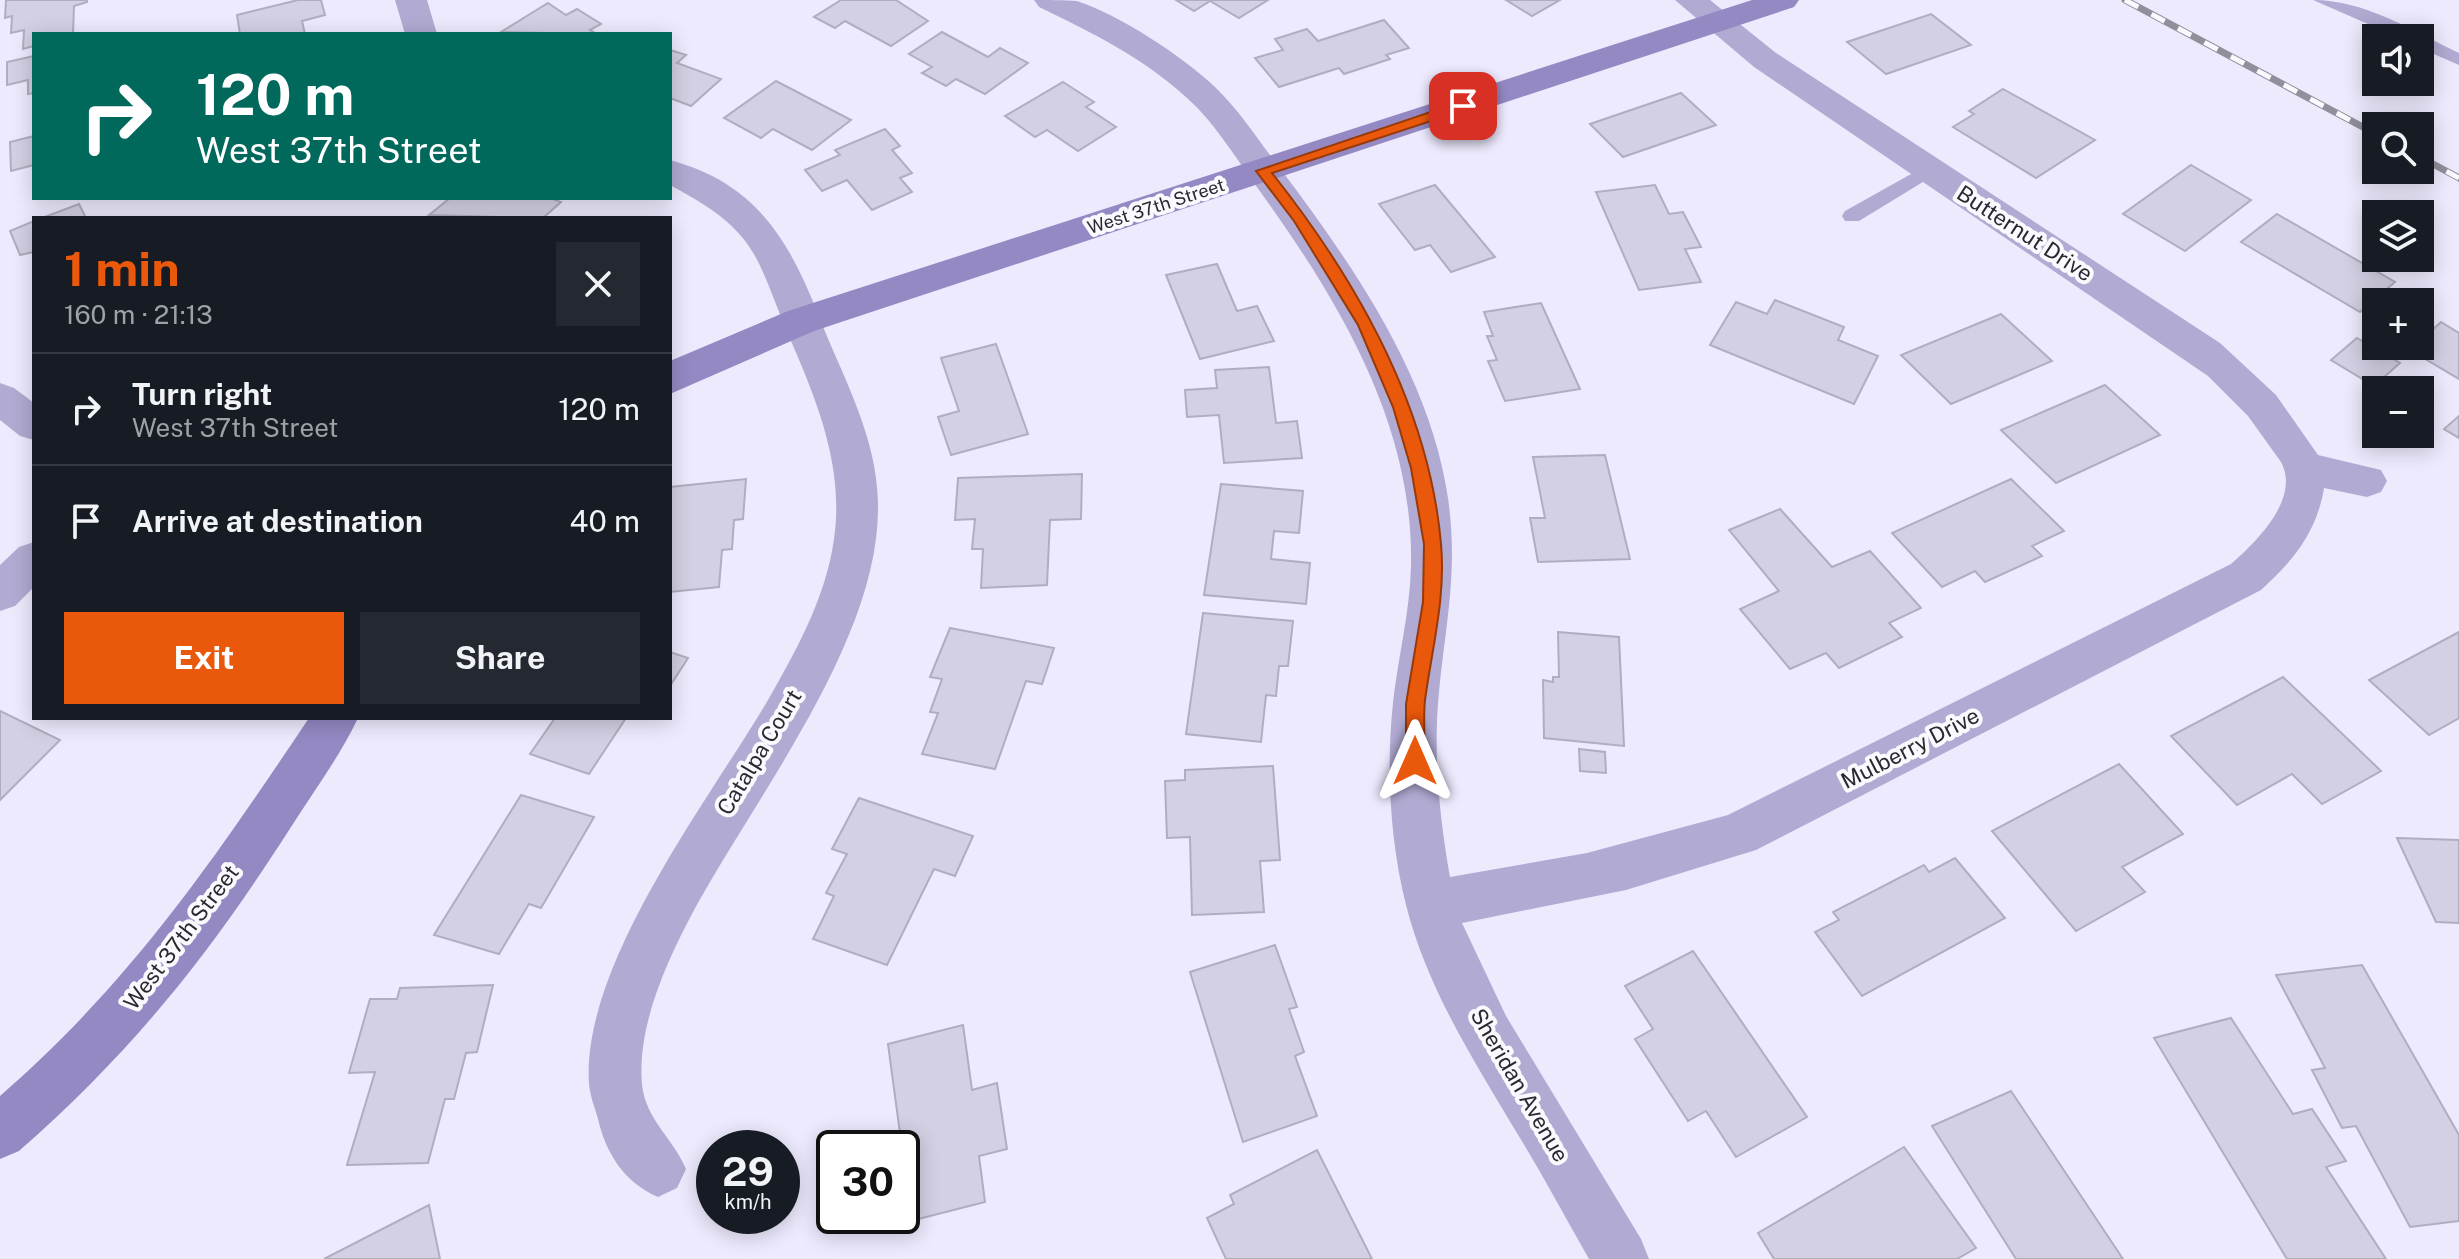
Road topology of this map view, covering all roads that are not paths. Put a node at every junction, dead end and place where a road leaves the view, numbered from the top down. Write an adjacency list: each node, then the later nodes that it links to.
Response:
1 (411, 0): 8 (street)
2 (1050, 0): 12 (street, Sheridan Avenue)
3 (1691, 0): 6 (street, Butternut Drive)
4 (1783, 0): 6 (street, West 37th Street)
5 (2321, 0): 7 (lane)
6 (1720, 22): 11 (street, Butternut Drive); 12 (street, West 37th Street)
7 (2380, 24)
8 (420, 32)
9 (2434, 48): 10 (lane)
10 (2459, 60)
11 (1929, 170): 14 (lane); 19 (street, Butternut Drive)
12 (1263, 171): 15 (street, West 37th Street); 24 (street, Sheridan Avenue)
13 (672, 172): 15 (street, Catalpa Court)
14 (1852, 216)
15 (801, 321): 16 (street, West 37th Street); 26 (street, Catalpa Court)
16 (672, 378)
17 (0, 398): 18 (street)
18 (32, 423)
19 (2305, 468): 20 (street); 24 (street, Mulberry Drive)
20 (2367, 481)
21 (32, 561): 22 (street)
22 (0, 593)
23 (334, 720): 25 (street, West 37th Street)
24 (1431, 904): 27 (street, Sheridan Avenue)
25 (0, 1132)
26 (658, 1169)
27 (1621, 1259)

